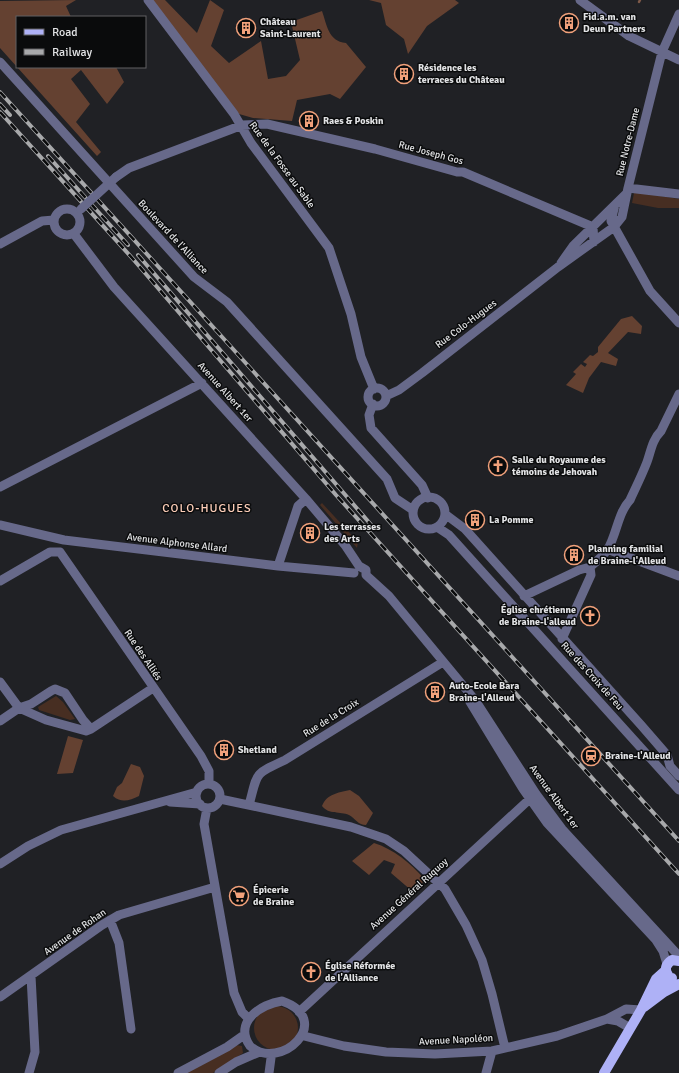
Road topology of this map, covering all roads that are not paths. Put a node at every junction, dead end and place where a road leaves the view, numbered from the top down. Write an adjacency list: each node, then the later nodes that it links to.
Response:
1 (148, 0): 7 (street)
2 (580, 0): 4 (street)
3 (679, 14): 4 (street, Rue Notre-Dame)
4 (662, 52): 5 (street); 8 (street, Rue Notre-Dame)
5 (679, 60)
6 (0, 62): 28 (street, Boulevard de l'Alliance)
7 (242, 125): 11 (street, Rue de la Fosse au Sable, bridge); 13 (street, Rue Joseph Gos); 21 (street, Rue de la Fosse au Sable)
8 (627, 190): 9 (street, Rue Notre-Dame); 10 (street, Rue Colo-Hugues); 14 (street, Rue Colo-Hugues)
9 (679, 194)
10 (615, 205): 13 (street, Rue Colo-Hugues); 14 (street)
11 (78, 210): 12 (street); 15 (street)
12 (54, 220): 15 (street); 17 (street)
13 (593, 227): 16 (street); 18 (street, Rue Colo-Hugues)
14 (614, 227): 16 (street, Rue Colo-Hugues); 19 (street)
15 (74, 234): 20 (street, Avenue Albert 1er)
16 (594, 242): 18 (street, Rue Colo-Hugues)
17 (0, 244)
18 (558, 267): 23 (street, Rue Colo-Hugues)
19 (679, 323)
20 (202, 383): 25 (street); 27 (street, Avenue Albert 1er)
21 (374, 389): 23 (street); 24 (street)
22 (679, 394): 33 (street)
23 (386, 396): 24 (street)
24 (373, 404): 26 (street, Rue des Croix de Feu)
25 (0, 487)
26 (428, 498): 28 (street); 29 (street, Rue des Croix de Feu)
27 (306, 499): 35 (street); 37 (street, Avenue Albert 1er)
28 (413, 510): 31 (street, Rue des Croix de Feu)
29 (445, 514): 31 (street); 40 (street, Rue des Croix de Feu)
30 (0, 525): 32 (street, Avenue Alphonse Allard)
31 (437, 528): 50 (street, Rue des Croix de Feu)
32 (64, 540): 34 (street); 35 (street, Avenue Alphonse Allard)
33 (607, 549): 36 (street); 38 (street)
34 (60, 552): 39 (street); 44 (street, Rue des Alliés)
35 (278, 566): 37 (street, Avenue Alphonse Allard)
36 (590, 567): 40 (street); 41 (street)
37 (356, 570): 42 (street, Avenue Albert 1er)
38 (679, 576)
39 (0, 581)
40 (524, 596): 41 (street, Rue des Croix de Feu)
41 (562, 639): 48 (street, Rue des Croix de Feu)
42 (443, 662): 52 (street, Avenue Albert 1er); 55 (street, Rue de la Croix)
43 (0, 682): 45 (street)
44 (153, 688): 47 (street); 49 (street, Rue des Alliés)
45 (19, 708): 46 (street); 47 (street); 47 (street)
46 (0, 721)
47 (91, 729)
48 (679, 776)
49 (209, 783): 51 (street); 53 (street)
50 (679, 790)
51 (197, 792): 54 (street); 56 (street)
52 (533, 797): 58 (street, Avenue Général Ruquoy); 61 (street, Avenue Albert 1er); 62 (street, Avenue Albert 1er)
53 (220, 799): 55 (street); 56 (street)
54 (166, 802): 56 (street); 57 (street)
55 (249, 805): 58 (street)
56 (203, 806): 59 (street)
57 (0, 864)
58 (439, 883): 66 (street, Avenue Général Ruquoy); 73 (street)
59 (215, 887): 60 (street, Avenue de Rohan); 67 (street)
60 (110, 920): 63 (street, Avenue de Rohan); 70 (street)
61 (678, 960): 62 (main road)
62 (673, 974): 65 (main road); 65 (main road)
63 (30, 976): 64 (street, Avenue de Rohan); 77 (street)
64 (0, 997)
65 (641, 1010): 68 (street, Avenue Napoléon); 69 (main road)
66 (299, 1012): 67 (street); 72 (street)
67 (248, 1018): 71 (street)
68 (607, 1019): 69 (street); 73 (street, Avenue Napoléon)
69 (630, 1028): 82 (main road)
70 (131, 1029)
71 (244, 1035): 75 (street); 78 (street)
72 (304, 1036): 74 (street, Avenue Napoléon); 76 (street)
73 (505, 1048): 74 (street, Avenue Napoléon)
74 (492, 1051): 81 (street)
75 (257, 1053): 76 (street); 79 (street)
76 (271, 1058): 80 (street)
77 (29, 1073)
78 (178, 1073)
79 (219, 1073)
80 (270, 1073)
81 (486, 1073)
82 (604, 1073)

